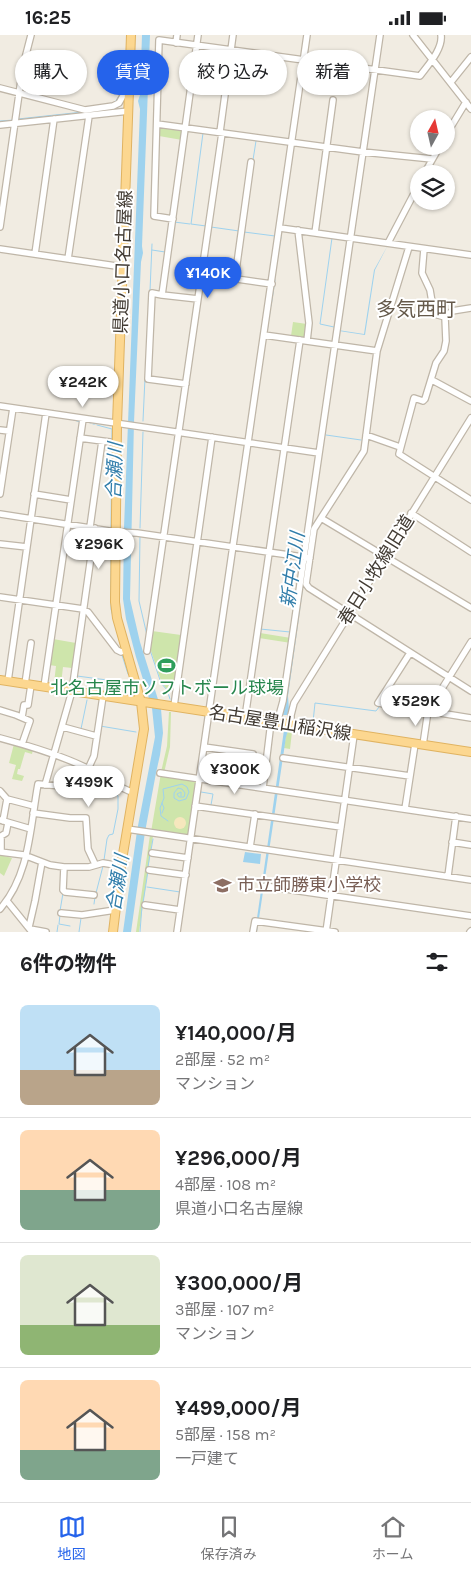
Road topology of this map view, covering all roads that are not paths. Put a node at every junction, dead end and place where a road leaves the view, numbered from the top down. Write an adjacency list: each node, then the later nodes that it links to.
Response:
1 (31, 35): 12 (street)
2 (130, 35): 13 (main road, 県道小口名古屋線)
3 (177, 35): 10 (street)
4 (198, 35): 11 (street)
5 (233, 35): 15 (street)
6 (307, 35): 16 (street)
7 (380, 35): 20 (street)
8 (413, 35): 18 (street)
9 (441, 35): 18 (street)
10 (176, 43): 11 (street); 38 (street)
11 (197, 46): 14 (street); 40 (street)
12 (27, 50)
13 (130, 50)
14 (223, 50)
15 (230, 50)
16 (305, 50)
17 (471, 57): 21 (street)
18 (432, 59): 20 (street); 21 (street)
19 (369, 69): 20 (street)
20 (375, 70): 44 (street)
21 (451, 82): 31 (street)
22 (0, 89): 23 (street)
23 (15, 92)
24 (20, 95): 37 (street)
25 (28, 95): 26 (street)
26 (123, 95)
27 (130, 95): 33 (main road, 県道小口名古屋線)
28 (225, 95): 41 (street)
29 (299, 95): 42 (street)
30 (333, 100): 43 (street)
31 (466, 102): 32 (street); 36 (street)
32 (471, 109)
33 (129, 111): 34 (street); 63 (main road, 県道小口名古屋線)
34 (89, 115): 35 (street); 62 (street)
35 (54, 119): 37 (street); 60 (street)
36 (455, 120)
37 (16, 121): 39 (street); 51 (street)
38 (157, 124): 40 (street); 50 (street)
39 (0, 125)
40 (185, 128): 41 (street); 50 (street)
41 (221, 133): 42 (street); 64 (street)
42 (292, 143): 43 (street); 52 (street)
43 (327, 147): 44 (street); 54 (street)
44 (363, 152): 46 (street); 55 (street)
45 (434, 155): 46 (street)
46 (432, 159): 48 (street)
47 (252, 162): 65 (street)
48 (429, 165)
49 (410, 201): 56 (street)
50 (172, 219): 67 (street)
51 (0, 227)
52 (280, 228): 53 (street); 66 (street)
53 (298, 230): 54 (street); 72 (street)
54 (315, 233): 55 (street)
55 (352, 238): 56 (street); 73 (street)
56 (388, 243): 57 (street)
57 (409, 247): 59 (street); 74 (street)
58 (0, 249): 60 (street)
59 (424, 249): 61 (street); 70 (street)
60 (35, 254): 62 (street)
61 (471, 255)
62 (68, 259): 63 (street)
63 (123, 267): 83 (main road, 県道小口名古屋線)
64 (202, 273): 65 (street); 68 (street)
65 (235, 278): 66 (street)
66 (272, 284): 71 (street)
67 (162, 295): 68 (street); 76 (street)
68 (198, 299): 76 (street)
69 (471, 308): 70 (street)
70 (445, 317): 75 (street)
71 (264, 335): 72 (street); 92 (street)
72 (304, 340): 73 (street); 94 (street)
73 (336, 345): 74 (street); 95 (street)
74 (377, 351): 87 (street)
75 (432, 380): 77 (street); 93 (street)
76 (186, 384): 86 (street)
77 (471, 401)
78 (0, 406): 79 (street)
79 (13, 408): 80 (street); 85 (street)
80 (46, 413): 82 (street); 98 (street)
81 (471, 418): 96 (street, 春日小牧線旧道)
82 (83, 419): 83 (street); 89 (street)
83 (120, 425): 86 (street); 107 (main road, 県道小口名古屋線)
84 (0, 430): 85 (street)
85 (9, 431): 97 (street)
86 (179, 433): 88 (street); 108 (street)
87 (366, 435): 93 (street); 104 (street)
88 (212, 437): 92 (street); 109 (street)
89 (80, 438): 90 (street); 99 (street)
90 (102, 441): 91 (street); 106 (street)
91 (110, 442)
92 (248, 443): 94 (street); 112 (street)
93 (400, 447): 96 (street)
94 (284, 448): 95 (street); 113 (street)
95 (319, 453): 116 (street)
96 (434, 477): 100 (street); 102 (street, 春日小牧線旧道)
97 (0, 494)
98 (34, 494): 99 (street); 103 (street)
99 (71, 500): 105 (street)
100 (471, 500)
101 (0, 513): 103 (street)
102 (411, 513): 114 (street); 115 (street, 春日小牧線旧道)
103 (31, 518): 105 (street); 111 (street)
104 (322, 518): 115 (street); 116 (street)
105 (68, 524): 106 (street); 119 (street)
106 (92, 528): 107 (street); 121 (street)
107 (118, 532): 108 (street); 125 (main road, 県道小口名古屋線)
108 (163, 537): 109 (street); 126 (street)
109 (197, 542): 112 (street); 136 (street)
110 (0, 544): 111 (street)
111 (27, 547): 118 (street)
112 (233, 547): 113 (street); 139 (street)
113 (269, 552): 116 (street); 142 (street)
114 (471, 552)
115 (385, 556): 120 (street); 122 (street, 春日小牧線旧道)
116 (307, 557): 122 (street); 143 (street)
117 (0, 597): 118 (street)
118 (19, 599): 119 (street); 129 (street)
119 (56, 605): 121 (street); 131 (street)
120 (471, 608)
121 (83, 609): 125 (street); 132 (street)
122 (349, 614): 127 (street); 143 (street, 春日小牧線旧道)
123 (471, 642): 128 (street)
124 (31, 643): 130 (street)
125 (126, 650): 135 (main road, 県道小口名古屋線)
126 (147, 651)
127 (410, 653): 128 (street); 138 (street)
128 (449, 677): 133 (street); 138 (street)
129 (4, 681): 130 (main road, 名古屋豊山稲沢線)
130 (28, 684): 131 (main road, 名古屋豊山稲沢線); 140 (street)
131 (44, 687): 132 (main road, 名古屋豊山稲沢線)
132 (72, 691): 134 (main road, 名古屋豊山稲沢線); 144 (street)
133 (471, 691)
134 (104, 696): 135 (main road, 名古屋豊山稲沢線); 146 (street)
135 (141, 702): 136 (main road, 名古屋豊山稲沢線); 164 (main road, 県道小口名古屋線)
136 (174, 706): 139 (main road, 名古屋豊山稲沢線)
137 (0, 711): 140 (street)
138 (428, 711): 141 (street); 149 (street)
139 (209, 712): 142 (main road, 名古屋豊山稲沢線); 150 (street)
140 (22, 717): 148 (street)
141 (471, 717)
142 (245, 718): 143 (main road, 名古屋豊山稲沢線)
143 (282, 724): 145 (main road, 名古屋豊山稲沢線); 162 (street)
144 (63, 727): 146 (street); 153 (street)
145 (354, 735): 149 (main road, 名古屋豊山稲沢線); 155 (street)
146 (96, 736): 156 (street)
147 (0, 738): 148 (street)
148 (22, 744): 153 (street)
149 (419, 745): 151 (main road, 名古屋豊山稲沢線); 158 (street)
150 (204, 747): 152 (street); 160 (street)
151 (471, 752)
152 (253, 754)
153 (53, 755): 156 (street); 161 (street)
154 (283, 758): 155 (street)
155 (349, 768): 158 (street); 166 (street)
156 (88, 769): 159 (street)
157 (160, 773): 160 (street)
158 (410, 776): 168 (street)
159 (102, 777): 161 (street); 164 (street)
160 (199, 779): 162 (street); 167 (street)
161 (45, 785): 169 (street)
162 (263, 788): 166 (street)
163 (0, 791): 165 (street)
164 (134, 793): 176 (main road, 県道小口名古屋線)
165 (7, 799): 169 (street); 173 (street)
166 (344, 801): 168 (street); 174 (street)
167 (195, 806): 170 (street); 177 (street)
168 (406, 809): 171 (street)
169 (33, 810): 175 (street); 187 (street)
170 (255, 814): 174 (street); 180 (street)
171 (456, 816): 172 (street); 178 (street)
172 (471, 819)
173 (4, 821): 175 (street); 181 (street)
174 (341, 827): 185 (street)
175 (31, 829): 183 (street)
176 (130, 830): 177 (street); 188 (main road, 県道小口名古屋線)
177 (191, 839): 180 (street); 184 (street)
178 (452, 842): 179 (street); 192 (street)
179 (471, 845)
180 (250, 847): 185 (street)
181 (0, 852): 183 (street)
182 (152, 853): 184 (street)
183 (27, 856): 186 (street); 197 (street)
184 (188, 858): 191 (street)
185 (336, 860): 192 (street); 196 (street)
186 (42, 862): 189 (street); 204 (street)
187 (94, 864): 188 (street); 189 (street)
188 (121, 866): 200 (main road, 県道小口名古屋線)
189 (64, 867): 195 (street)
190 (149, 870): 191 (street)
191 (186, 875): 201 (street)
192 (448, 876): 193 (street)
193 (471, 880)
194 (265, 886): 196 (street)
195 (94, 895)
196 (331, 896): 203 (street); 205 (street)
197 (4, 902): 199 (street); 204 (street)
198 (145, 905): 201 (street)
199 (0, 909)
200 (115, 910): 202 (street); 207 (main road, 県道小口名古屋線)
201 (180, 910): 208 (street)
202 (61, 913)
203 (471, 916)
204 (30, 929): 206 (street)
205 (326, 931): 209 (street); 210 (street)
206 (46, 932)
207 (113, 932)
208 (177, 932)
209 (253, 932)
210 (335, 932)

